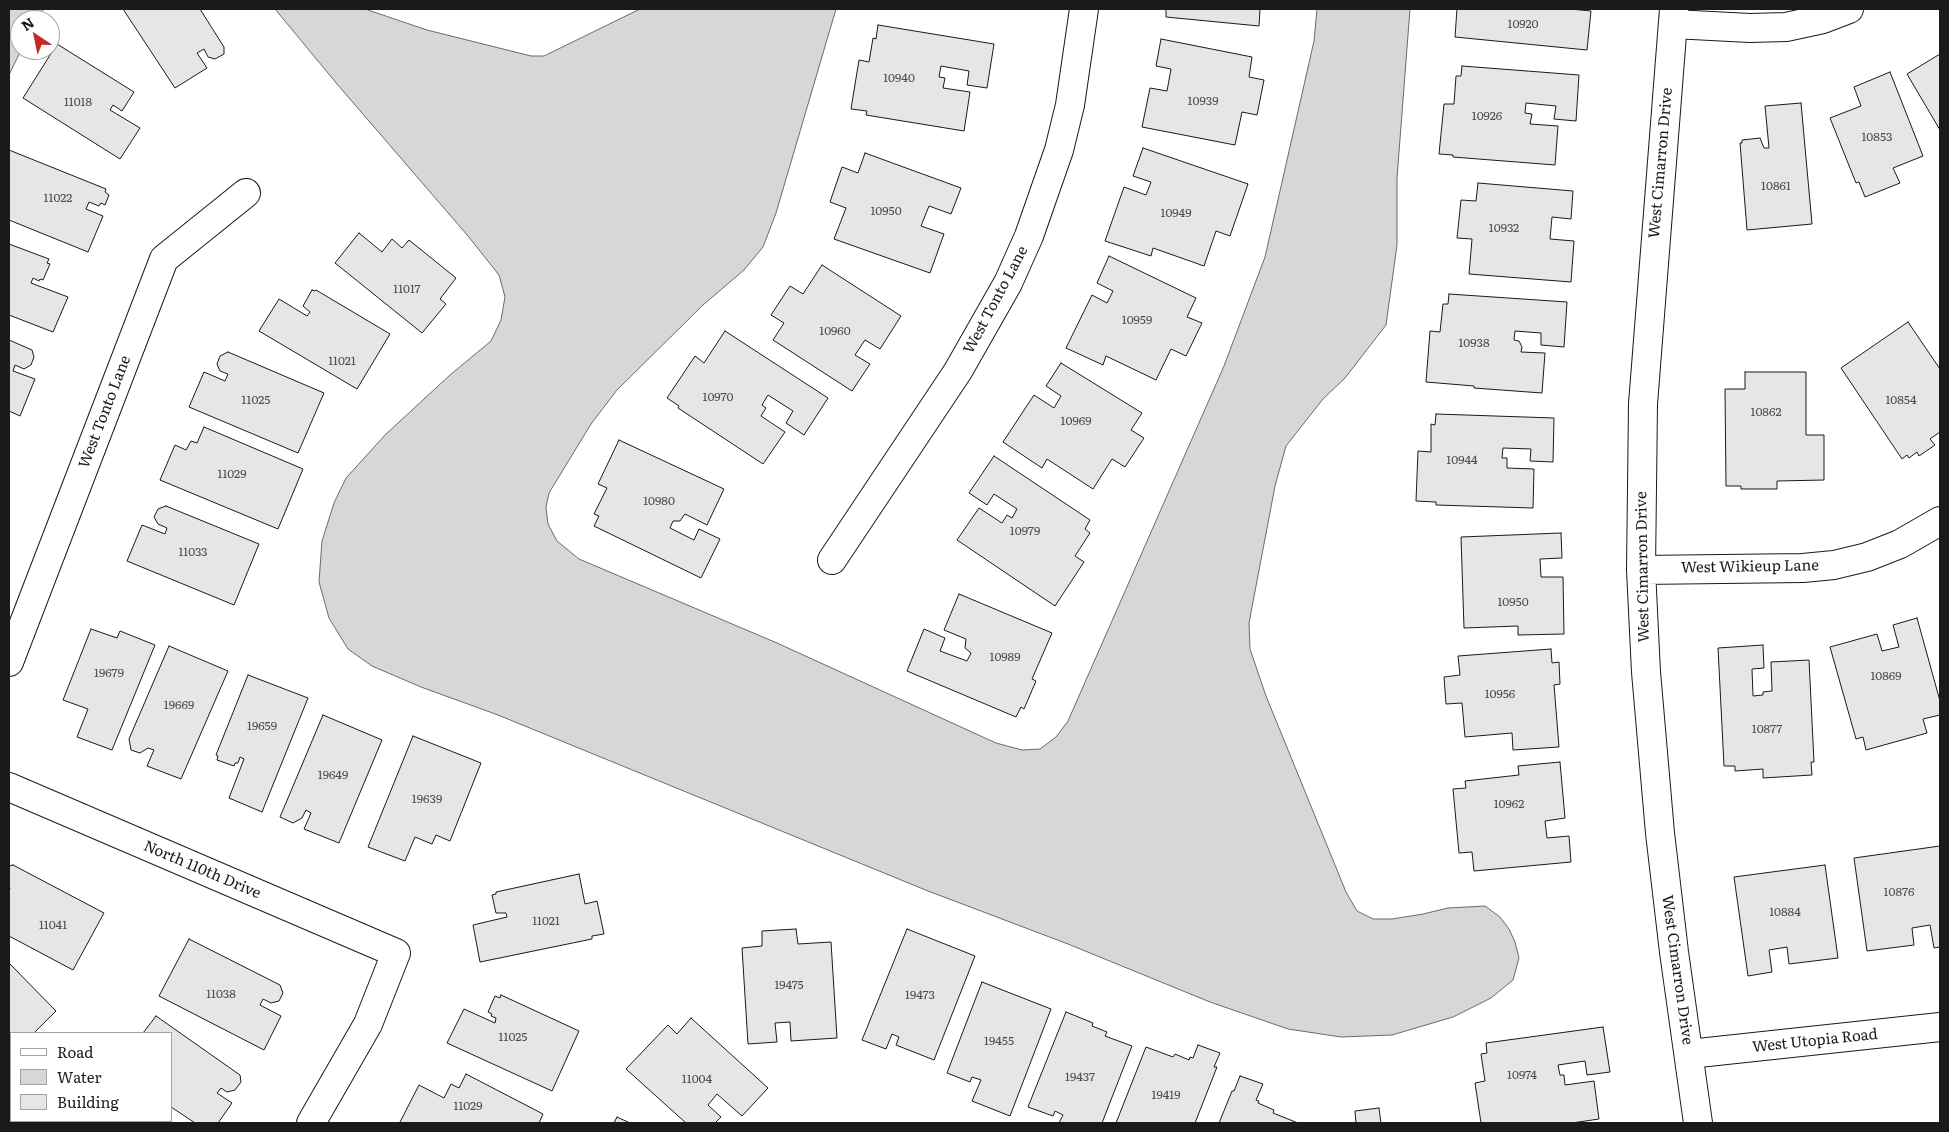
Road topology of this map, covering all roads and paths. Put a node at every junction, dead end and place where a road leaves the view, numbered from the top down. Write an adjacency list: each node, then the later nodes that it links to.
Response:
1 (1084, 9): 6 (street, West Tonto Lane)
2 (1849, 9): 3 (street)
3 (1674, 16): 7 (street, West Cimarron Drive)
4 (246, 193): 8 (street, West Tonto Lane)
5 (1940, 521): 7 (street, West Wikieup Lane)
6 (832, 560)
7 (1641, 570): 11 (street, West Cimarron Drive)
8 (9, 662)
9 (9, 787): 12 (street, North 110th Drive)
10 (1940, 1027): 11 (street, West Utopia Road)
11 (1689, 1054): 13 (street, West Cimarron Drive)
12 (311, 1123)
13 (1698, 1123)

